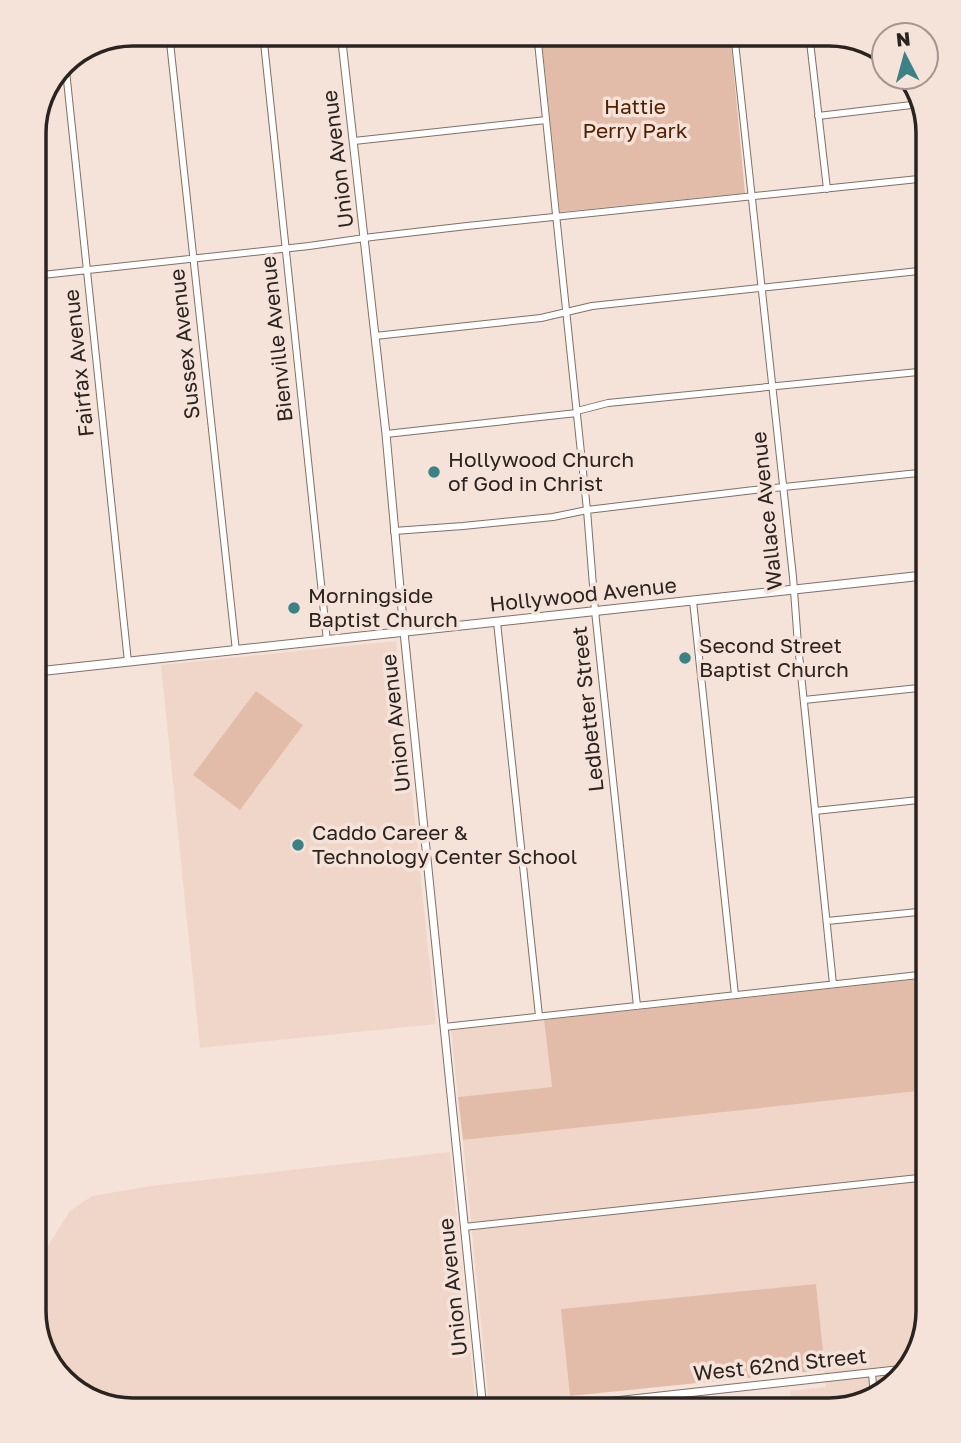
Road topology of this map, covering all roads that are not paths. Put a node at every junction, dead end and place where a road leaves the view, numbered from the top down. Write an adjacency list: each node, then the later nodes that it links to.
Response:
1 (170, 46): 18 (street, Sussex Avenue)
2 (264, 46): 17 (street, Bienville Avenue)
3 (342, 46): 11 (street, Union Avenue)
4 (538, 46): 10 (street, Ledbetter Street)
5 (735, 46): 14 (street, Wallace Avenue)
6 (810, 46): 9 (street)
7 (67, 76): 19 (street, Fairfax Avenue)
8 (911, 105): 9 (street)
9 (818, 116): 13 (street)
10 (546, 120): 11 (street); 15 (street, Ledbetter Street)
11 (354, 141): 16 (street, Union Avenue)
12 (916, 179): 13 (street)
13 (827, 189): 14 (street)
14 (751, 196): 15 (street); 22 (street, Wallace Avenue)
15 (556, 217): 16 (street); 23 (street, Ledbetter Street)
16 (365, 239): 17 (street); 24 (street, Union Avenue)
17 (286, 249): 18 (street); 39 (street, Bienville Avenue)
18 (194, 259): 19 (street); 40 (street, Sussex Avenue)
19 (87, 271): 21 (street); 41 (street, Fairfax Avenue)
20 (916, 271): 22 (street)
21 (46, 275)
22 (761, 289): 23 (street); 26 (street, Wallace Avenue)
23 (567, 312): 24 (street); 27 (street, Ledbetter Street)
24 (375, 336): 28 (street, Union Avenue)
25 (916, 372): 26 (street)
26 (772, 387): 27 (street); 30 (street, Wallace Avenue)
27 (577, 412): 28 (street); 31 (street, Ledbetter Street)
28 (386, 434): 32 (street, Union Avenue)
29 (916, 473): 30 (street)
30 (783, 488): 31 (street); 34 (street, Wallace Avenue)
31 (587, 510): 32 (street); 36 (street, Ledbetter Street)
32 (394, 531): 38 (street, Union Avenue)
33 (916, 576): 34 (main road, Hollywood Avenue)
34 (793, 590): 35 (main road, Hollywood Avenue); 44 (street, Wallace Avenue)
35 (693, 601): 36 (main road, Hollywood Avenue); 51 (street)
36 (595, 611): 37 (main road, Hollywood Avenue); 52 (street, Ledbetter Street)
37 (497, 622): 38 (main road, Hollywood Avenue); 53 (street)
38 (404, 632): 39 (main road, Hollywood Avenue); 54 (street, Union Avenue)
39 (327, 641): 40 (main road, Hollywood Avenue)
40 (236, 651): 41 (main road, Hollywood Avenue)
41 (128, 662): 42 (main road, Hollywood Avenue)
42 (46, 671)
43 (916, 688): 44 (street)
44 (804, 700): 46 (street, Wallace Avenue)
45 (916, 800): 46 (street)
46 (815, 811): 48 (street, Wallace Avenue)
47 (916, 912): 48 (street)
48 (827, 921): 50 (street, Wallace Avenue)
49 (916, 975): 50 (street)
50 (833, 984): 51 (street)
51 (735, 995): 52 (street)
52 (637, 1006): 53 (street)
53 (539, 1016): 54 (street)
54 (444, 1027): 56 (street, Union Avenue)
55 (916, 1178): 56 (street)
56 (464, 1227): 61 (street, Union Avenue)
57 (891, 1371): 58 (street, West 62nd Street)
58 (872, 1373): 59 (street); 60 (street, West 62nd Street)
59 (873, 1385)
60 (671, 1395): 62 (street, West 62nd Street)
61 (482, 1398)
62 (646, 1398)

